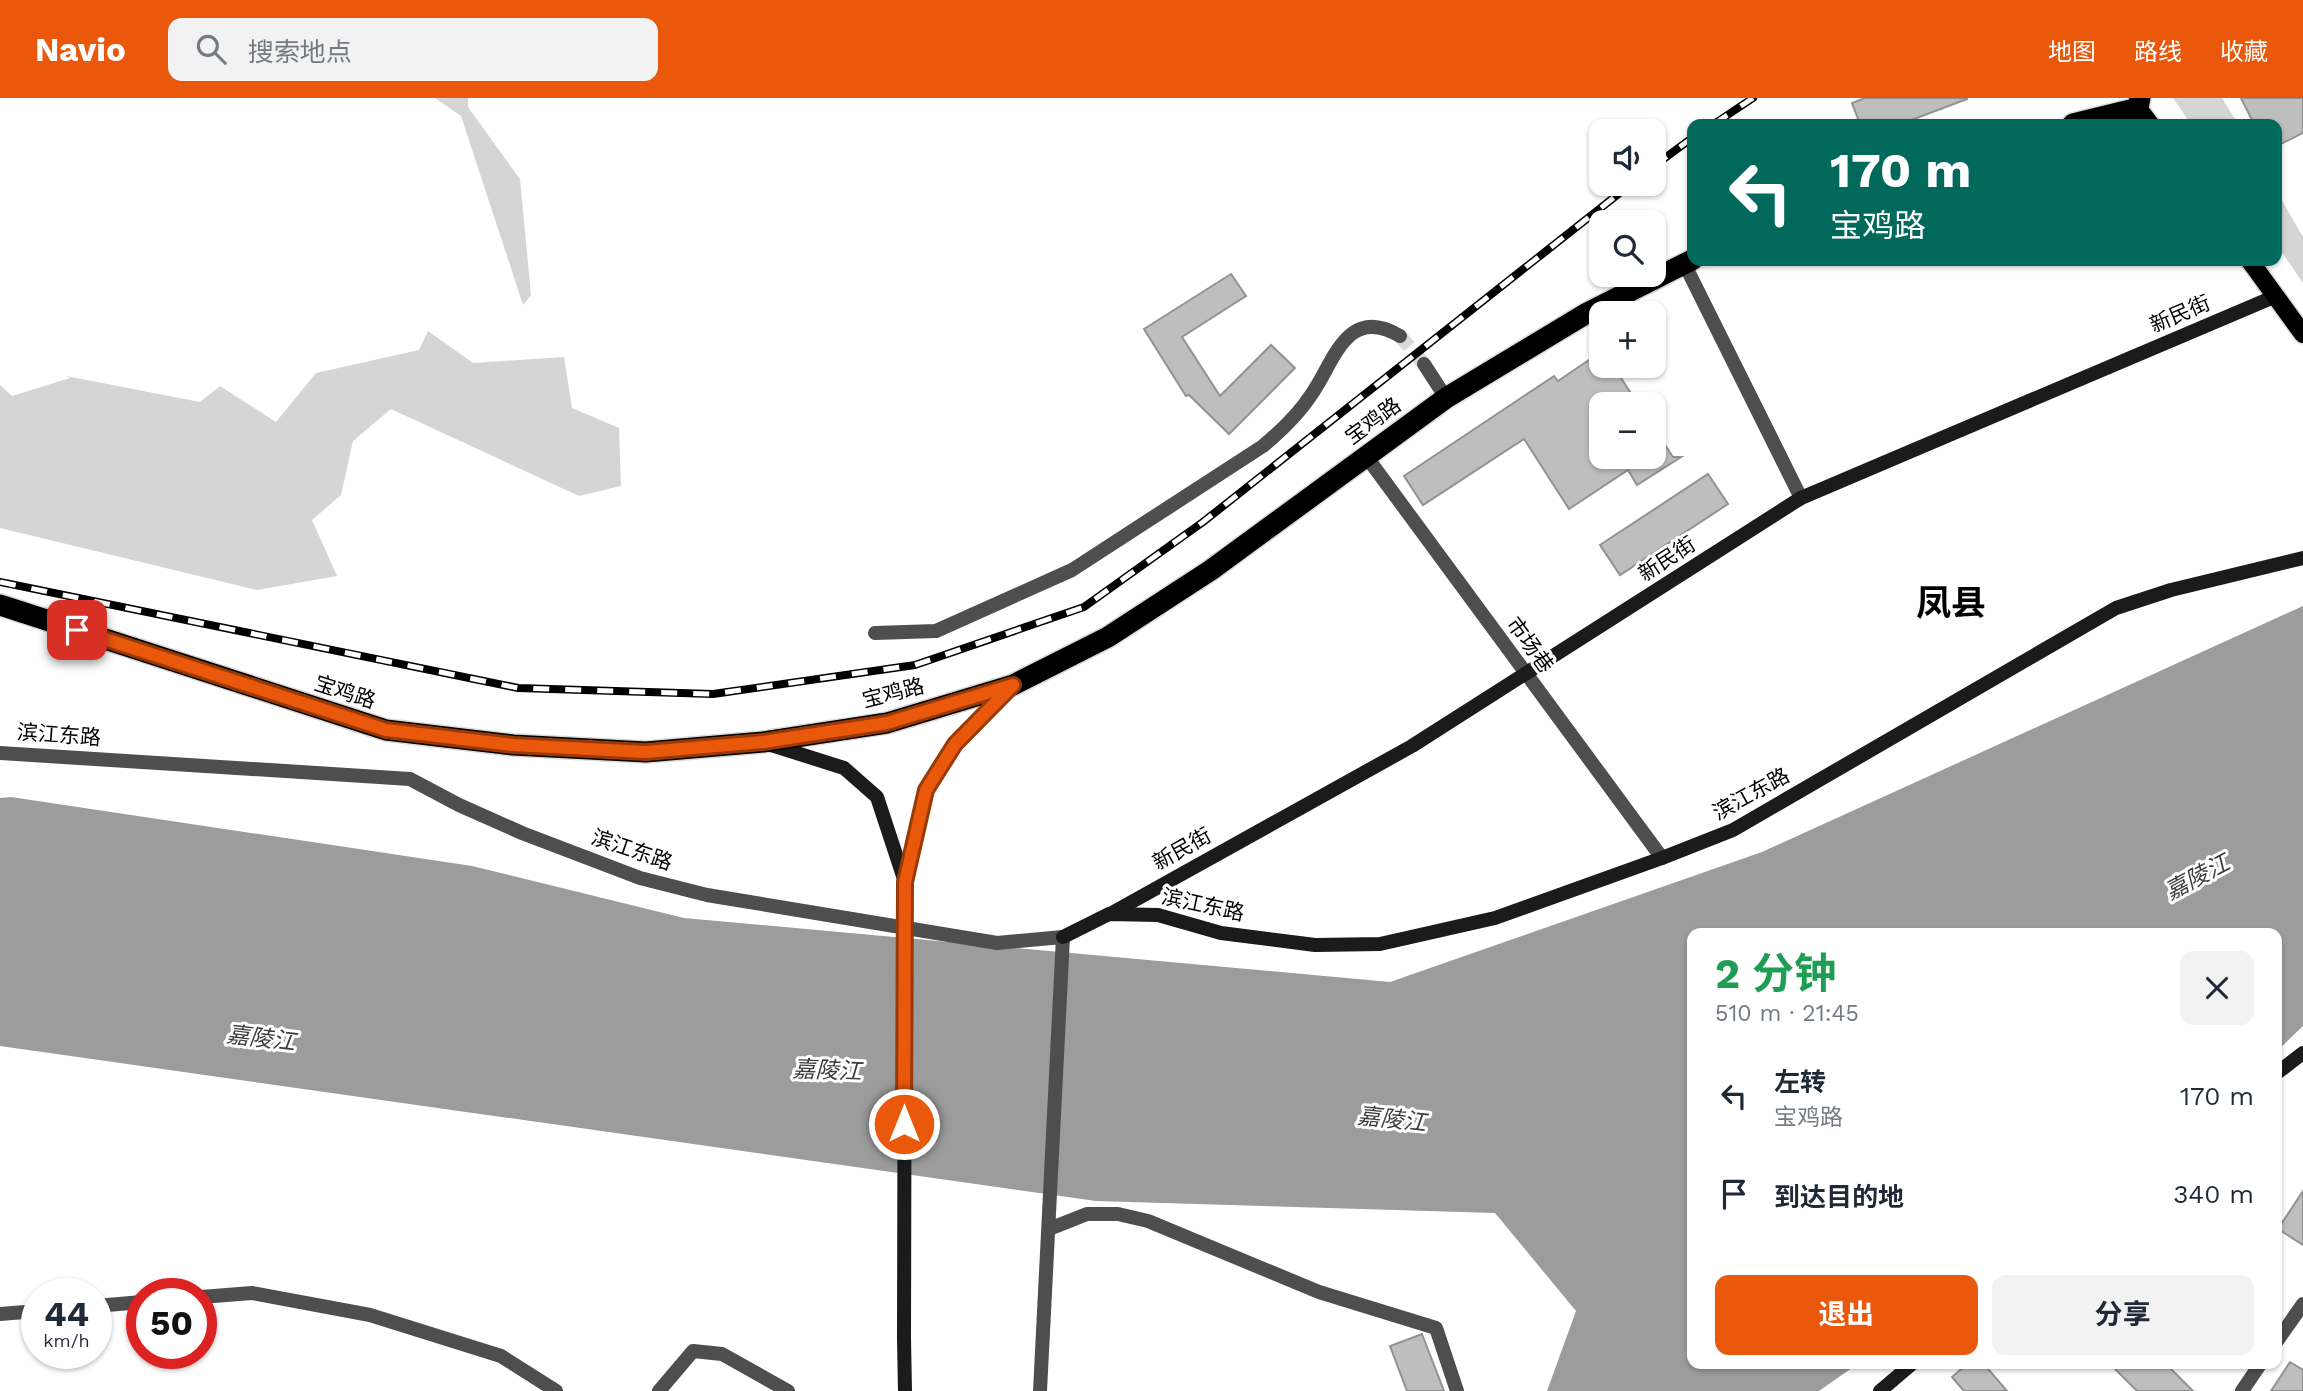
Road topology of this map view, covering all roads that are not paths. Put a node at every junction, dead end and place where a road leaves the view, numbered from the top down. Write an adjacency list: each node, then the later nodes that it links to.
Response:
1 (2142, 110): 2 (highway)
2 (2098, 119)
3 (1687, 262): 10 (highway, 宝鸡路)
4 (1690, 266): 12 (street)
5 (2254, 266): 6 (main road)
6 (2276, 296): 7 (main road); 12 (street, 新民街)
7 (2303, 334)
8 (1400, 336): 15 (street)
9 (1424, 364): 10 (street)
10 (1446, 398): 11 (highway, 宝鸡路)
11 (1366, 456): 16 (street, 市场巷); 17 (highway, 宝鸡路)
12 (1801, 498): 16 (street, 新民街)
13 (2303, 558): 20 (street, 滨江东路)
14 (0, 605): 18 (highway, 宝鸡路)
15 (875, 633)
16 (1526, 675): 20 (street, 市场巷); 22 (street, 新民街)
17 (1013, 685): 18 (highway, 宝鸡路); 21 (street)
18 (763, 742): 21 (street)
19 (0, 753): 23 (street, 滨江东路)
20 (1662, 858): 22 (street, 滨江东路)
21 (905, 882): 37 (street, bridge)
22 (1109, 914): 23 (street, 滨江东路)
23 (1063, 937): 26 (street)
24 (2303, 1052): 25 (street)
25 (2282, 1069)
26 (1049, 1229): 38 (street); 39 (street)
27 (217, 1296): 34 (street)
28 (2303, 1304): 31 (street)
29 (21, 1312): 30 (street)
30 (0, 1314)
31 (2282, 1334)
32 (1906, 1369): 40 (street)
33 (2257, 1369): 41 (street)
34 (556, 1391)
35 (659, 1391): 36 (street)
36 (788, 1391)
37 (905, 1391)
38 (1040, 1391)
39 (1457, 1391)
40 (1880, 1391)
41 (2242, 1391)

